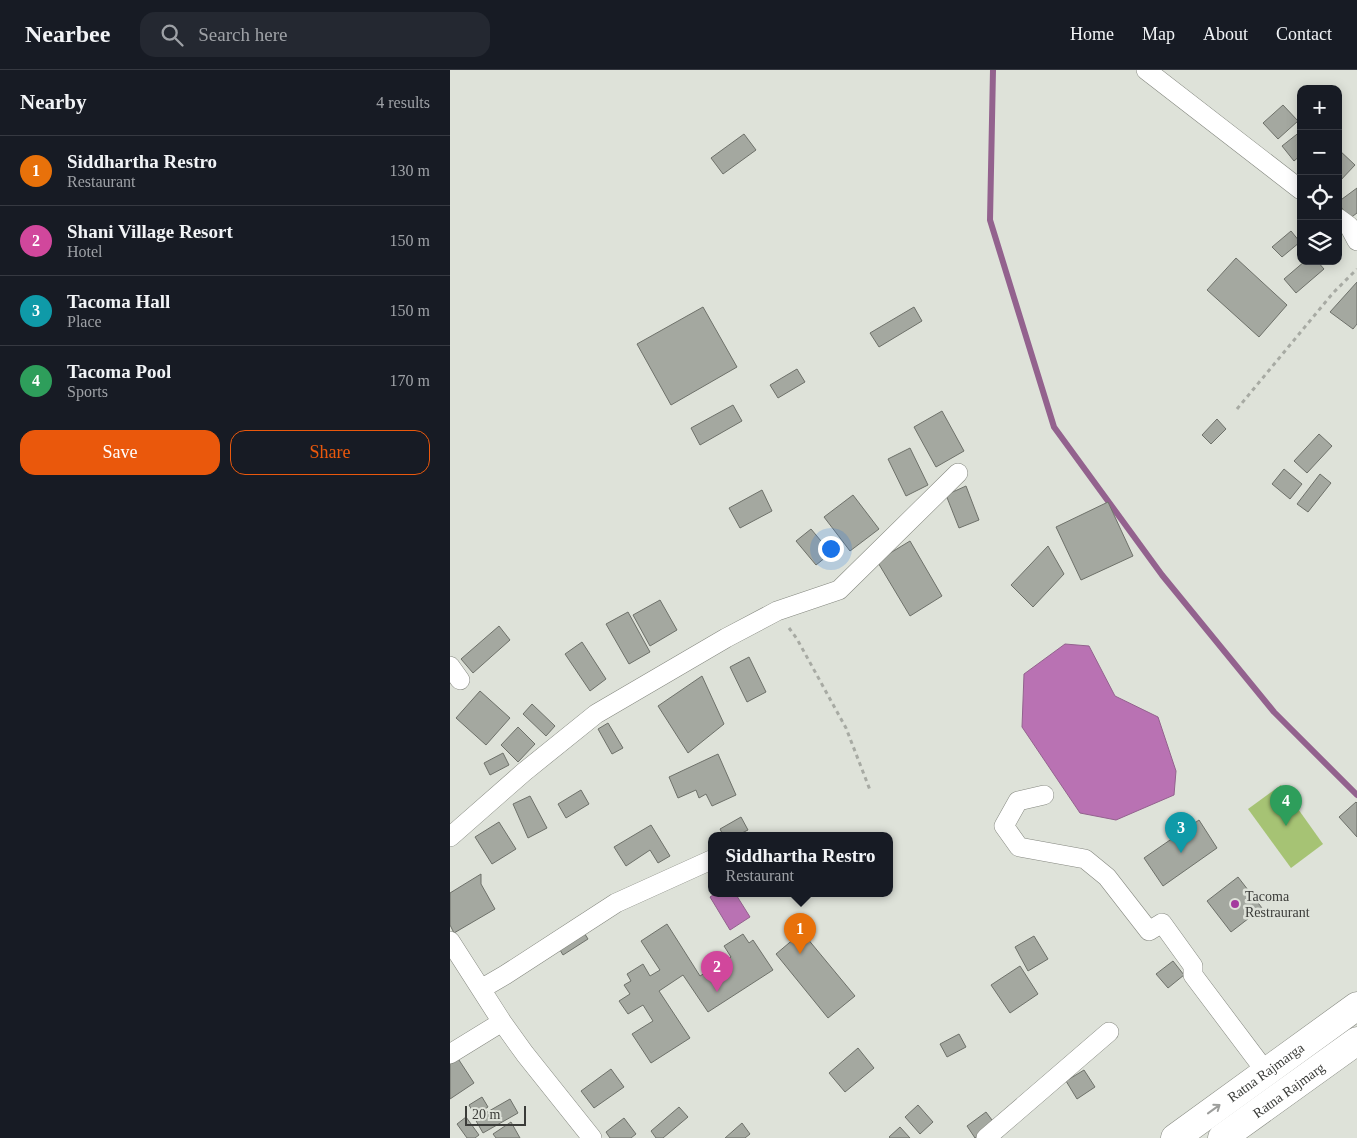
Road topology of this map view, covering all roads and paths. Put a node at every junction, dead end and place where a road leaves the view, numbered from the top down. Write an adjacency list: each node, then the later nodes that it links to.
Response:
1 (1146, 70): 2 (street)
2 (1297, 187)
3 (1340, 220): 4 (street)
4 (1357, 241)
5 (1357, 269): 6 (path)
6 (1237, 409)
7 (958, 473): 8 (street)
8 (777, 611): 9 (path); 11 (street)
9 (870, 790)
10 (1044, 795): 20 (street)
11 (450, 837)
12 (708, 861): 14 (street)
13 (450, 940): 14 (street)
14 (481, 988): 16 (street)
15 (1357, 1006): 20 (main road, Ratna Rajmarga)
16 (502, 1022): 19 (street); 21 (street)
17 (1108, 1032): 22 (street)
18 (1357, 1041): 24 (main road, Ratna Rajmarg)
19 (450, 1054)
20 (1266, 1072): 23 (main road, Ratna Rajmarga, one-way to 20)
21 (592, 1138)
22 (986, 1138)
23 (1175, 1138)
24 (1222, 1138)

